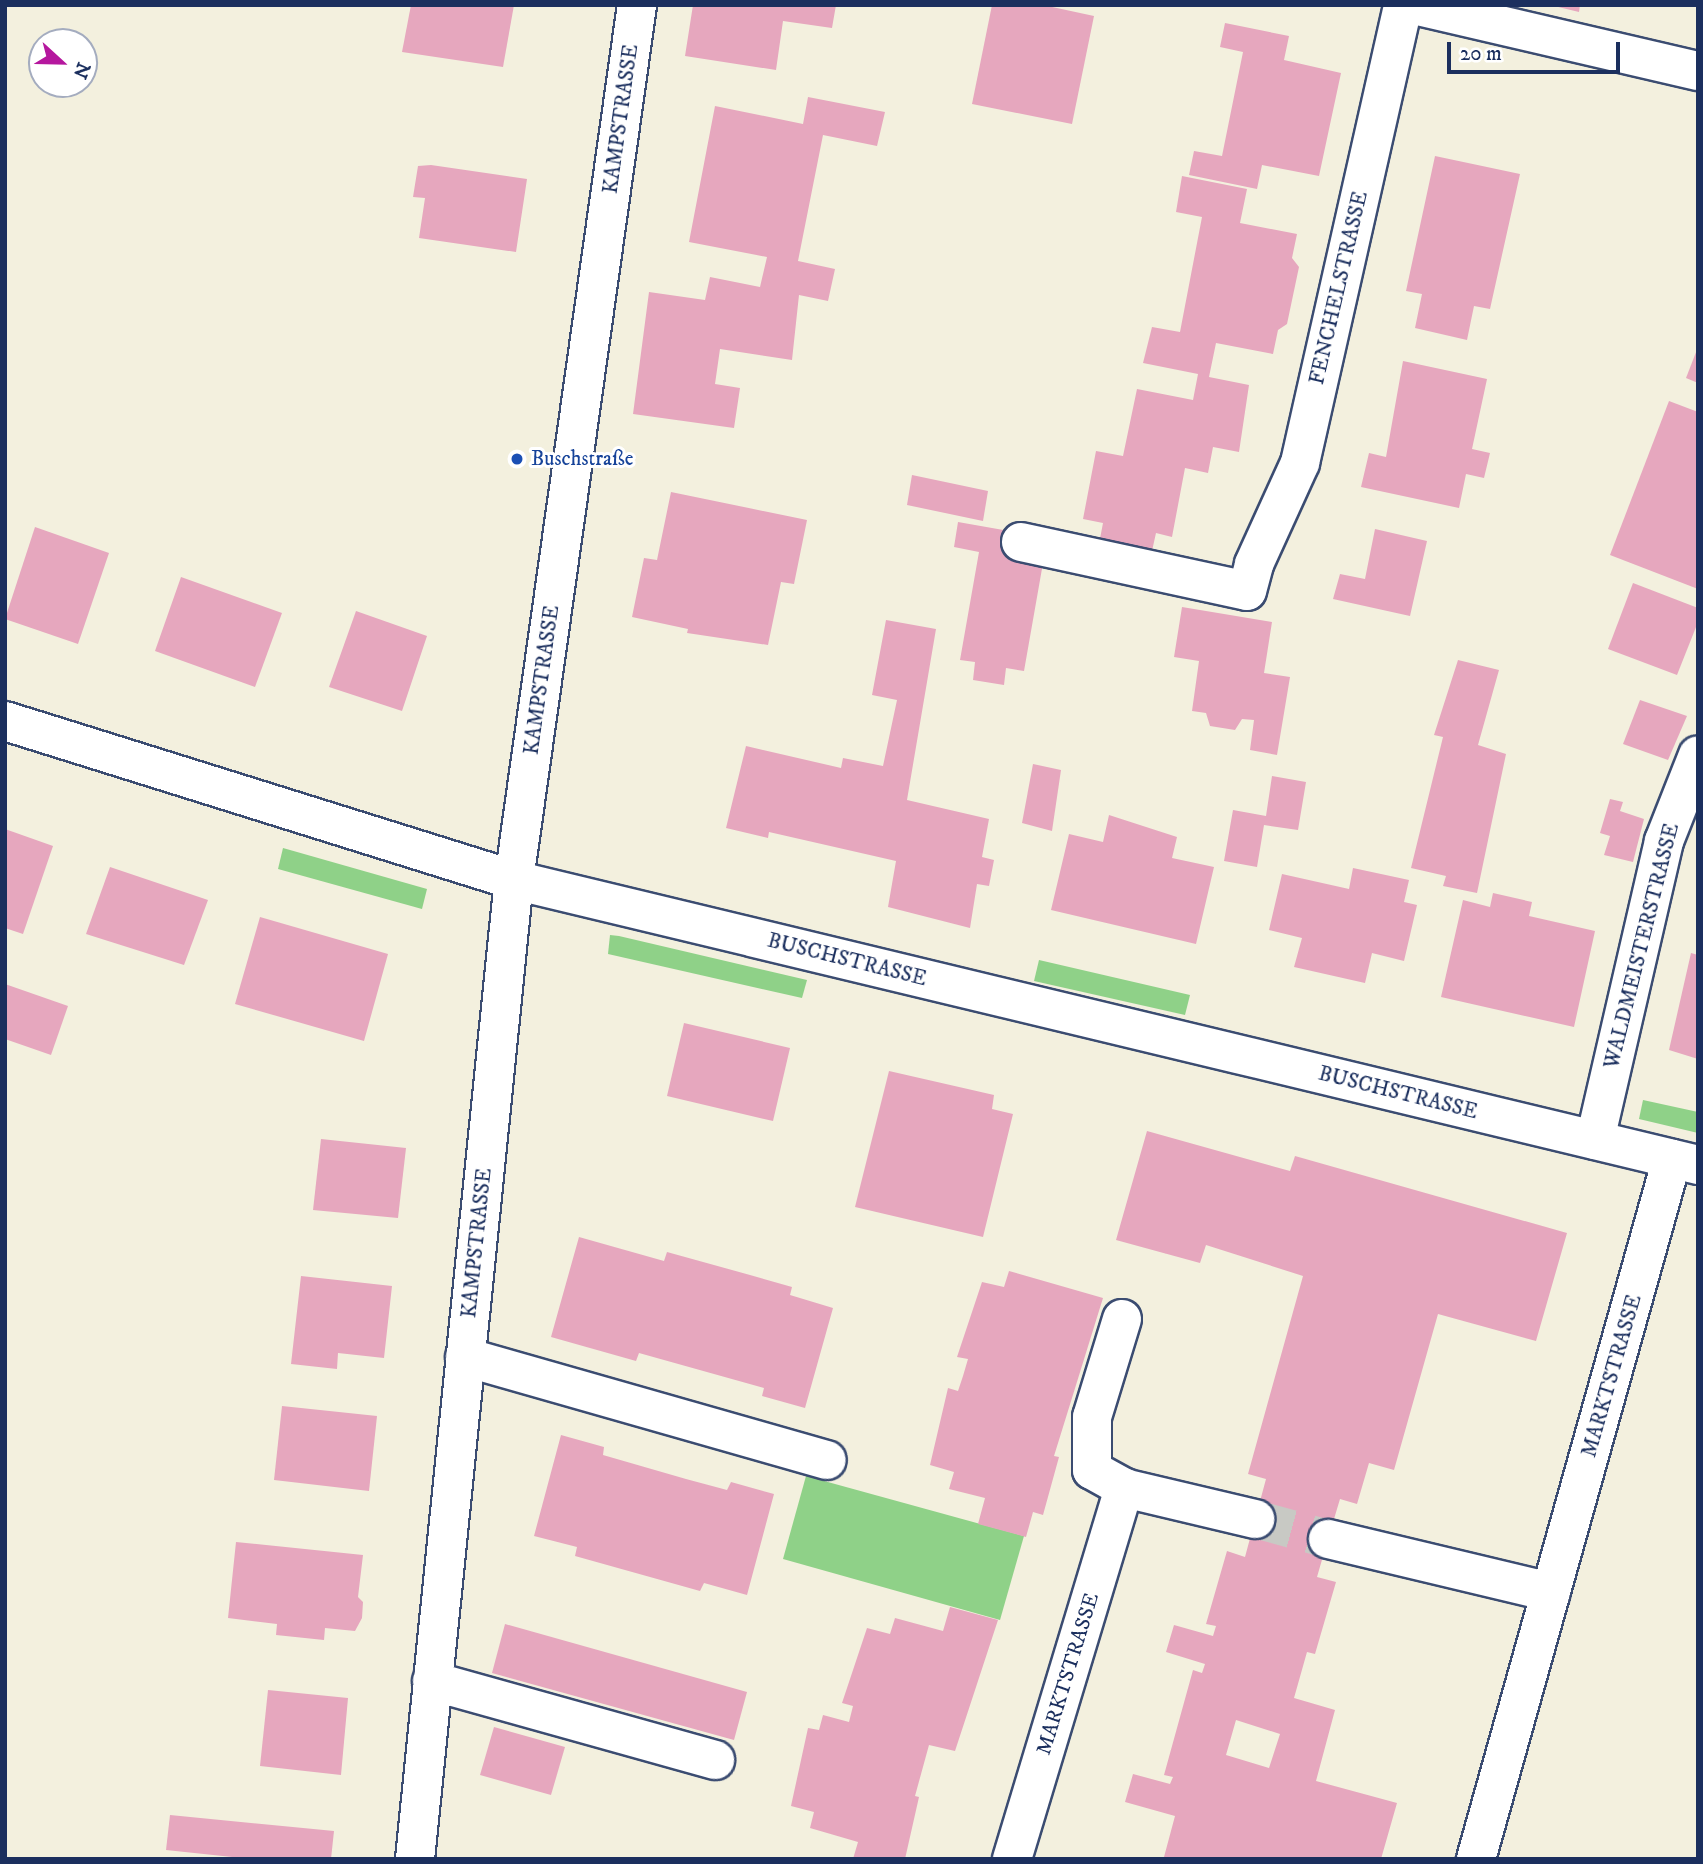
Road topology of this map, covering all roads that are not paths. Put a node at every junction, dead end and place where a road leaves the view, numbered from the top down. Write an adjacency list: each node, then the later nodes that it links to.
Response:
1 (637, 5): 8 (street, KAMPSTRASSE)
2 (1403, 5): 5 (street, FENCHELSTRASSE)
3 (1414, 5): 4 (street)
4 (1698, 71)
5 (1021, 542)
6 (5, 721): 8 (street, BUSCHSTRASSE)
7 (1698, 755): 9 (street, WALDMEISTERSTRASSE)
8 (514, 880): 9 (street, BUSCHSTRASSE); 12 (street, KAMPSTRASSE)
9 (1595, 1140): 10 (street, BUSCHSTRASSE)
10 (1685, 1162): 17 (street, MARKTSTRASSE)
11 (1122, 1319): 14 (street)
12 (465, 1357): 13 (street); 18 (street, KAMPSTRASSE)
13 (827, 1460)
14 (1124, 1488): 15 (street); 21 (street, MARKTSTRASSE)
15 (1255, 1519)
16 (1328, 1539): 17 (street)
17 (1551, 1592): 22 (street, MARKTSTRASSE)
18 (432, 1681): 19 (street); 20 (street, KAMPSTRASSE)
19 (715, 1760)
20 (415, 1859)
21 (1012, 1859)
22 (1476, 1859)

